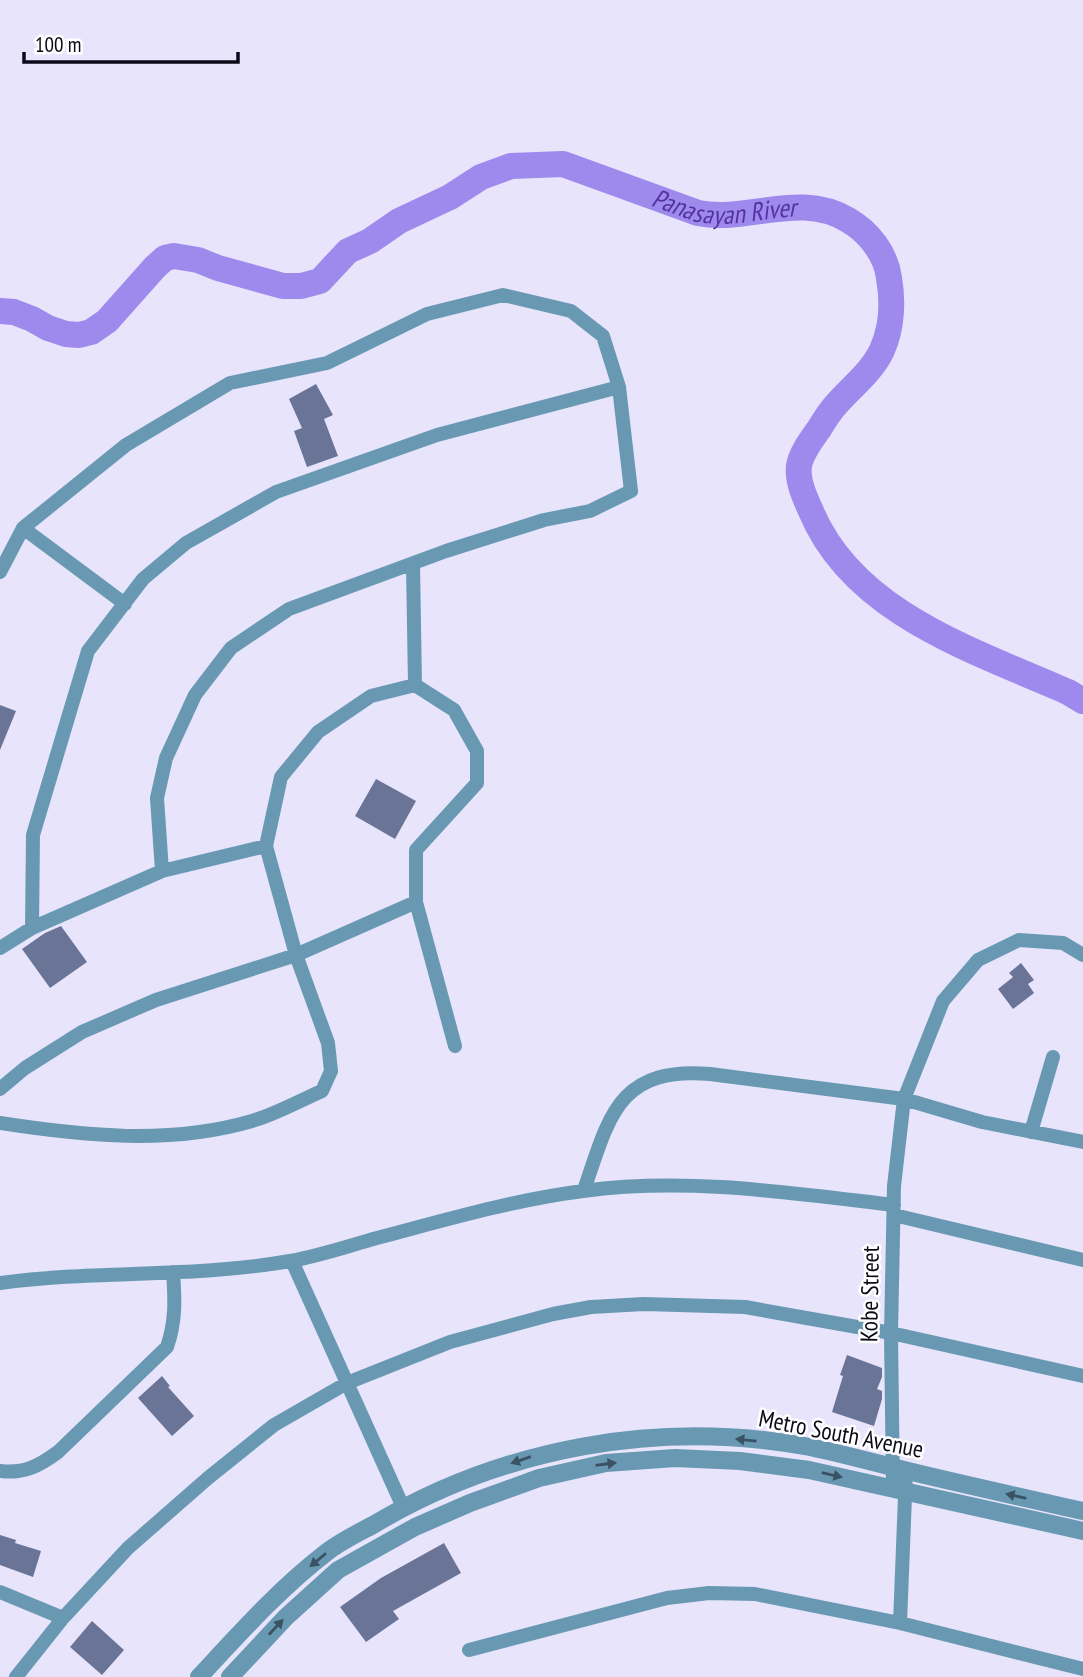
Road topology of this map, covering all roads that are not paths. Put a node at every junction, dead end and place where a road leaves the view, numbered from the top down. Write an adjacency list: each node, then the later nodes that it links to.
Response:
1 (620, 387): 2 (street); 3 (street); 5 (street)
2 (23, 528): 4 (street); 5 (street)
3 (413, 564): 6 (street); 8 (street)
4 (0, 572)
5 (125, 604): 10 (street)
6 (415, 685): 7 (street); 9 (street)
7 (265, 846): 8 (street); 12 (street)
8 (162, 872): 10 (street)
9 (416, 902): 12 (street); 14 (street)
10 (32, 929): 11 (street)
11 (0, 948)
12 (296, 955): 16 (street); 18 (street)
13 (1083, 956): 17 (street, Kobe Street)
14 (455, 1046)
15 (1053, 1057): 19 (street)
16 (0, 1089)
17 (904, 1099): 19 (street); 21 (street); 22 (street, Kobe Street)
18 (0, 1123)
19 (1031, 1132): 20 (street)
20 (1083, 1142)
21 (584, 1190): 22 (street); 24 (street)
22 (894, 1210): 23 (street); 27 (street, Kobe Street)
23 (1083, 1260)
24 (292, 1261): 25 (street); 29 (street)
25 (173, 1272): 26 (street); 31 (street)
26 (0, 1283)
27 (891, 1333): 28 (street); 29 (street); 30 (street, Kobe Street)
28 (1083, 1376)
29 (347, 1383): 33 (street); 37 (street)
30 (900, 1469): 32 (street, Kobe Street); 33 (street, Metro South Avenue, one-way to 33); 34 (street, Metro South Avenue, one-way to 30)
31 (0, 1471)
32 (899, 1491): 35 (street, Metro South Avenue); 38 (street, Kobe Street); 43 (street, Metro South Avenue, one-way to 32)
33 (403, 1507): 42 (street, Metro South Avenue, one-way to 42)
34 (1083, 1511)
35 (1083, 1531)
36 (0, 1592): 37 (street)
37 (63, 1618): 41 (street)
38 (900, 1623): 39 (street); 40 (street)
39 (469, 1650)
40 (1083, 1669)
41 (16, 1677)
42 (199, 1677)
43 (230, 1677)

